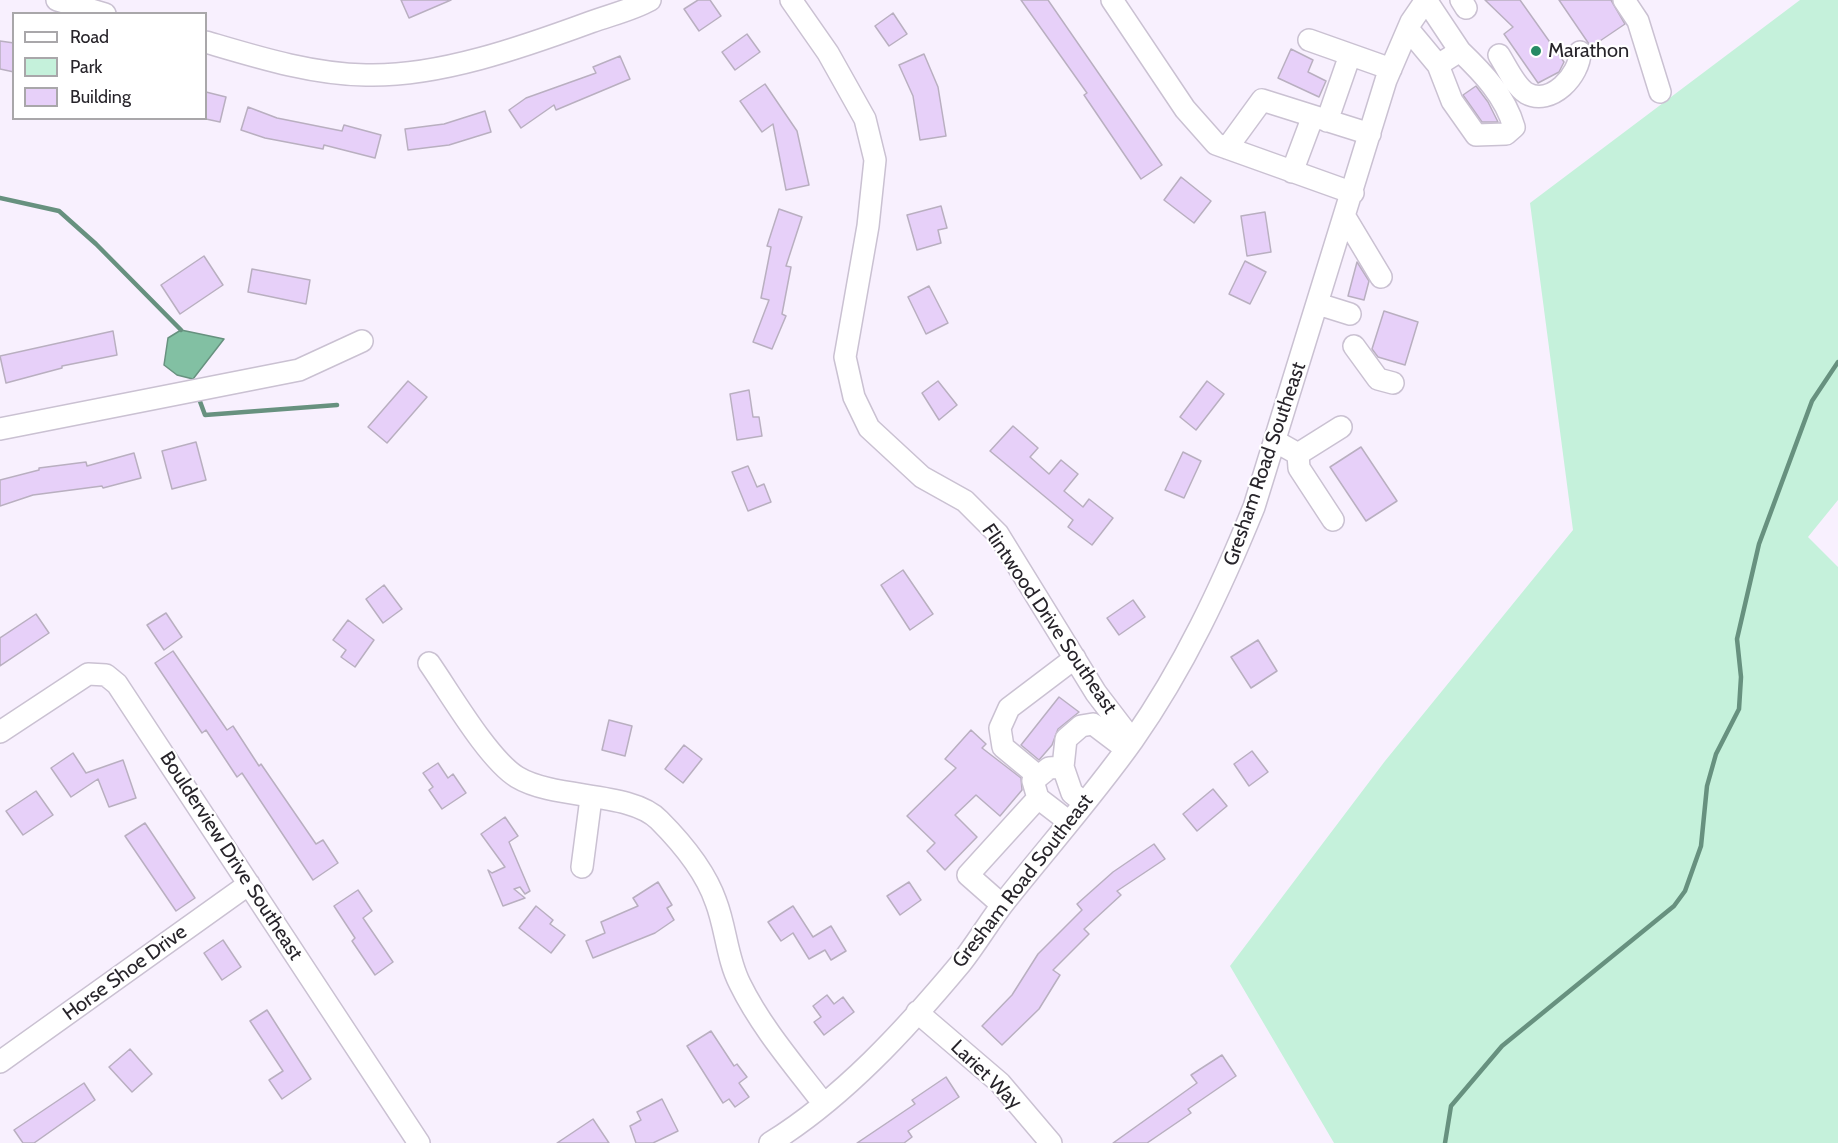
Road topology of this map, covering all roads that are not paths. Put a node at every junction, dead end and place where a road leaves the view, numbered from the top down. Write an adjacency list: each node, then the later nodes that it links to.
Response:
1 (57, 0): 7 (street)
2 (651, 0): 10 (street)
3 (790, 0): 35 (street, Flintwood Drive Southeast)
4 (1112, 0): 20 (street)
5 (1426, 0): 8 (street, Gresham Road Southeast); 11 (street)
6 (1624, 0): 17 (street)
7 (98, 12)
8 (1408, 29): 15 (street); 16 (street, Gresham Road Southeast)
9 (1309, 39): 13 (street)
10 (207, 42)
11 (1460, 51): 15 (street); 15 (street)
12 (1580, 52): 14 (street)
13 (1350, 55): 16 (street); 18 (street)
14 (1499, 55)
15 (1438, 65)
16 (1391, 69): 19 (street, Gresham Road Southeast)
17 (1660, 92)
18 (1320, 118): 19 (street); 20 (street); 21 (street)
19 (1370, 134): 22 (street, Gresham Road Southeast)
20 (1227, 148): 21 (street)
21 (1292, 172): 22 (street)
22 (1353, 193): 23 (street, Gresham Road Southeast)
23 (1345, 218): 24 (street); 25 (street, Gresham Road Southeast)
24 (1381, 276)
25 (1318, 304): 26 (street); 32 (street, Gresham Road Southeast)
26 (1350, 314)
27 (362, 341): 31 (street)
28 (1354, 346): 29 (street)
29 (1393, 383)
30 (1341, 427): 33 (street)
31 (0, 429)
32 (1275, 441): 33 (street); 38 (street, Gresham Road Southeast)
33 (1298, 454): 34 (street)
34 (1333, 520)
35 (1075, 658): 38 (street, Flintwood Drive Southeast); 40 (street)
36 (429, 663): 41 (street)
37 (0, 732): 46 (street, Boulderview Drive Southeast)
38 (1129, 745): 39 (street); 43 (street, Gresham Road Southeast)
39 (1063, 767): 40 (street); 43 (street)
40 (1038, 776): 42 (street)
41 (591, 798): 45 (street); 50 (street)
42 (1038, 798): 44 (street); 47 (street)
43 (1083, 802): 44 (street, Gresham Road Southeast)
44 (1068, 821): 47 (street, Gresham Road Southeast)
45 (582, 867)
46 (249, 884): 49 (street, Horse Shoe Drive); 51 (street, Boulderview Drive Southeast)
47 (1002, 905): 48 (street, Gresham Road Southeast)
48 (917, 1012): 50 (street, Gresham Road Southeast); 53 (street, Lariet Way)
49 (0, 1062)
50 (823, 1103): 52 (street, Gresham Road Southeast)
51 (419, 1143)
52 (770, 1143)
53 (1051, 1143)

